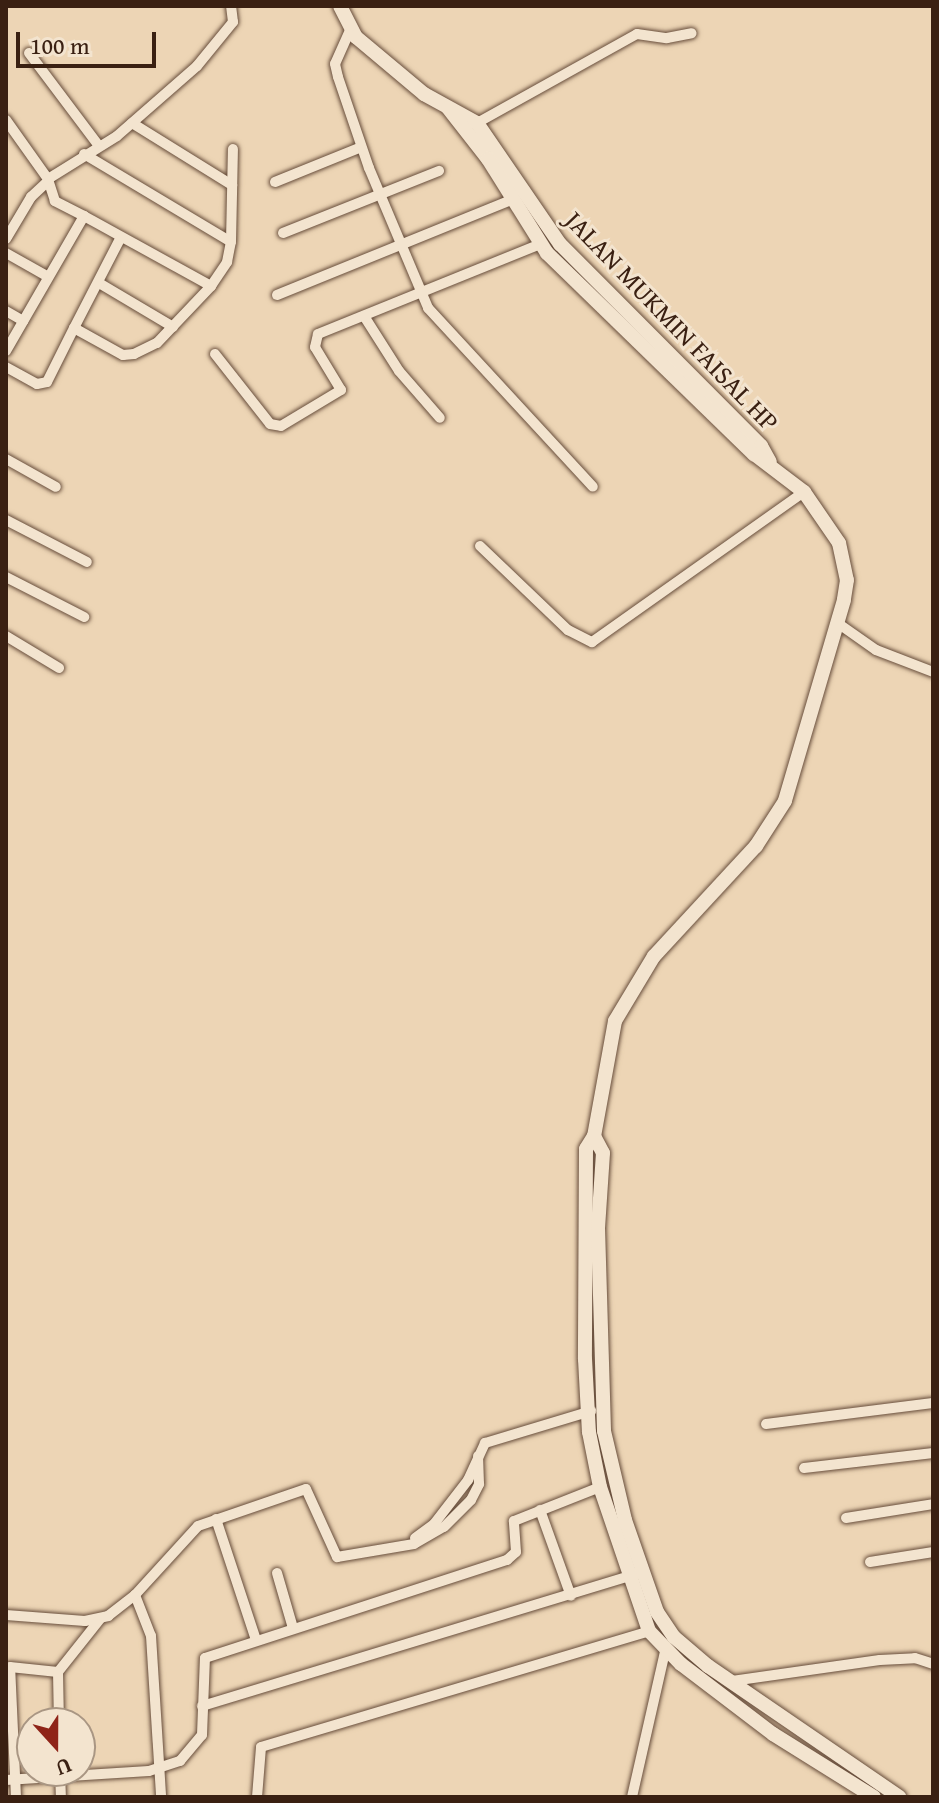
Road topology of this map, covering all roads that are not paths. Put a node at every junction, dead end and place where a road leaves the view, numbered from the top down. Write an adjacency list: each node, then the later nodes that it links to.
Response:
1 (231, 6): 7 (street)
2 (349, 18): 5 (street, JALAN MUKMIN FAISAL HP); 10 (street)
3 (692, 33): 8 (street)
4 (29, 53): 9 (street)
5 (448, 108): 8 (street, JALAN MUKMIN FAISAL HP); 18 (street, JALAN MUKMIN FAISAL HP)
6 (6, 120): 14 (street)
7 (132, 123): 9 (street); 16 (street)
8 (477, 123): 42 (street, JALAN MUKMIN FAISAL HP)
9 (99, 146): 12 (street)
10 (361, 147): 15 (street); 17 (street)
11 (233, 149): 16 (street)
12 (84, 154): 14 (street); 24 (street)
13 (439, 171): 17 (street)
14 (47, 181): 19 (street); 22 (street)
15 (275, 182)
16 (232, 185): 24 (street)
17 (381, 195): 20 (street); 23 (street)
18 (513, 199): 23 (street); 25 (street, JALAN MUKMIN FAISAL HP)
19 (84, 216): 21 (street); 27 (street)
20 (283, 233)
21 (121, 237): 28 (street); 29 (street)
22 (6, 239)
23 (403, 241): 30 (street); 31 (street)
24 (231, 242): 29 (street)
25 (541, 244): 30 (street); 42 (street, JALAN MUKMIN FAISAL HP)
26 (6, 253): 27 (street)
27 (45, 275): 34 (street)
28 (99, 283): 35 (street); 36 (street)
29 (211, 286): 35 (street)
30 (424, 288): 33 (street); 44 (street)
31 (277, 295)
32 (6, 311): 34 (street)
33 (364, 316): 38 (street); 40 (street)
34 (23, 321): 37 (street)
35 (173, 327): 36 (street)
36 (74, 328): 39 (street)
37 (6, 351)
38 (215, 354)
39 (6, 367)
40 (440, 418)
41 (6, 459): 43 (street)
42 (770, 462): 45 (street, JALAN MUKMIN FAISAL HP)
43 (56, 487)
44 (593, 487)
45 (804, 492): 47 (street); 51 (street, JALAN MUKMIN FAISAL HP)
46 (6, 520): 48 (street)
47 (480, 546)
48 (87, 562)
49 (6, 577): 50 (street)
50 (84, 617)
51 (839, 624): 54 (street); 56 (street, JALAN MUKMIN FAISAL HP)
52 (6, 636): 53 (street)
53 (59, 668)
54 (933, 672)
55 (933, 1403): 57 (street)
56 (595, 1410): 60 (street, JALAN MUKMIN FAISAL HP); 64 (street); 68 (street, JALAN MUKMIN FAISAL HP)
57 (766, 1424)
58 (933, 1453): 59 (street)
59 (804, 1468)
60 (600, 1487): 62 (street); 68 (street, JALAN MUKMIN FAISAL HP)
61 (933, 1504): 63 (street)
62 (540, 1510): 70 (street); 73 (street)
63 (846, 1518)
64 (216, 1519): 69 (street); 75 (street)
65 (933, 1552): 66 (street)
66 (870, 1562)
67 (277, 1573): 73 (street)
68 (636, 1574): 70 (street); 74 (street, JALAN MUKMIN FAISAL HP); 76 (street, JALAN MUKMIN FAISAL HP)
69 (135, 1595): 72 (street); 82 (street)
70 (571, 1596): 80 (street)
71 (6, 1615): 72 (street)
72 (101, 1618): 78 (street)
73 (293, 1628): 75 (street)
74 (649, 1631): 76 (street, JALAN MUKMIN FAISAL HP); 87 (street)
75 (256, 1640): 80 (street)
76 (670, 1643): 79 (street, JALAN MUKMIN FAISAL HP); 88 (street); 89 (street, JALAN MUKMIN FAISAL HP)
77 (933, 1664): 79 (street)
78 (58, 1672): 81 (street); 84 (street)
79 (732, 1681): 90 (street, JALAN MUKMIN FAISAL HP)
80 (202, 1706): 82 (street)
81 (59, 1707)
82 (158, 1768): 83 (street); 86 (street)
83 (96, 1771)
84 (11, 1780): 85 (street)
85 (16, 1797)
86 (161, 1797)
87 (257, 1797)
88 (632, 1797)
89 (874, 1797)
90 (899, 1797)

